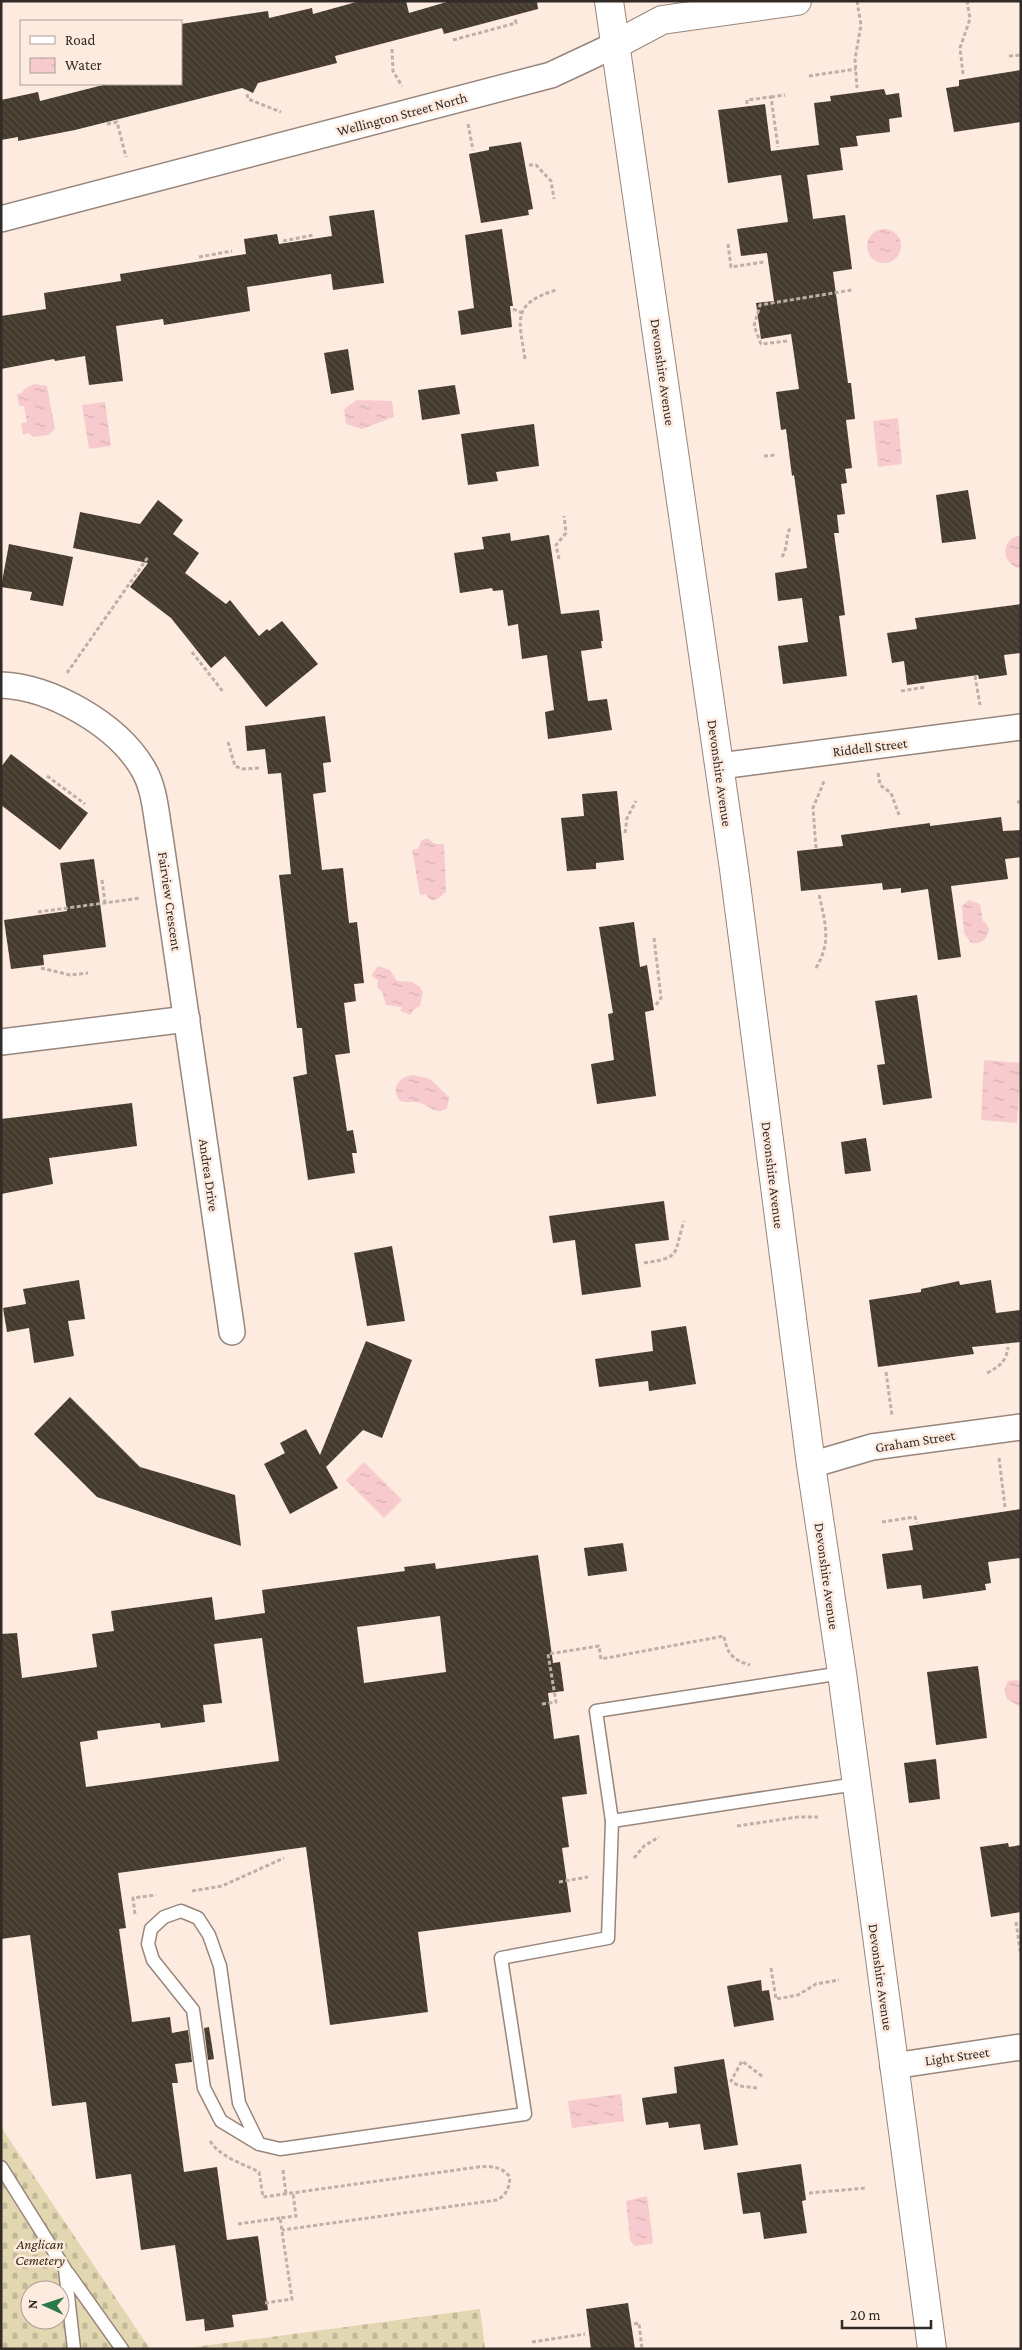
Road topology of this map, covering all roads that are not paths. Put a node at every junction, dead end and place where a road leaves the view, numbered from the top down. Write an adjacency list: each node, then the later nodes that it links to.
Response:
1 (609, 1): 3 (main road, Devonshire Avenue)
2 (797, 1): 3 (main road, Wellington Street North)
3 (615, 45): 4 (street, Wellington Street North); 7 (main road, Devonshire Avenue)
4 (1, 219)
5 (1, 685): 8 (street, Fairview Crescent)
6 (1021, 727): 7 (street, Riddell Street)
7 (720, 766): 12 (main road, Devonshire Avenue)
8 (187, 1019): 9 (street); 10 (street, Andrea Drive)
9 (1, 1042)
10 (232, 1332)
11 (1021, 1427): 12 (street, Graham Street)
12 (811, 1465): 13 (main road, Devonshire Avenue)
13 (842, 1674): 14 (main road, Devonshire Avenue); 15 (lane)
14 (856, 1784): 15 (lane); 17 (main road, Devonshire Avenue)
15 (612, 1821): 18 (lane)
16 (1021, 2047): 17 (street, Light Street)
17 (893, 2066): 23 (main road, Devonshire Avenue)
18 (259, 2144): 18 (lane)
19 (1, 2167): 20 (lane)
20 (65, 2269): 21 (lane); 22 (lane)
21 (74, 2349)
22 (122, 2349)
23 (932, 2349)

